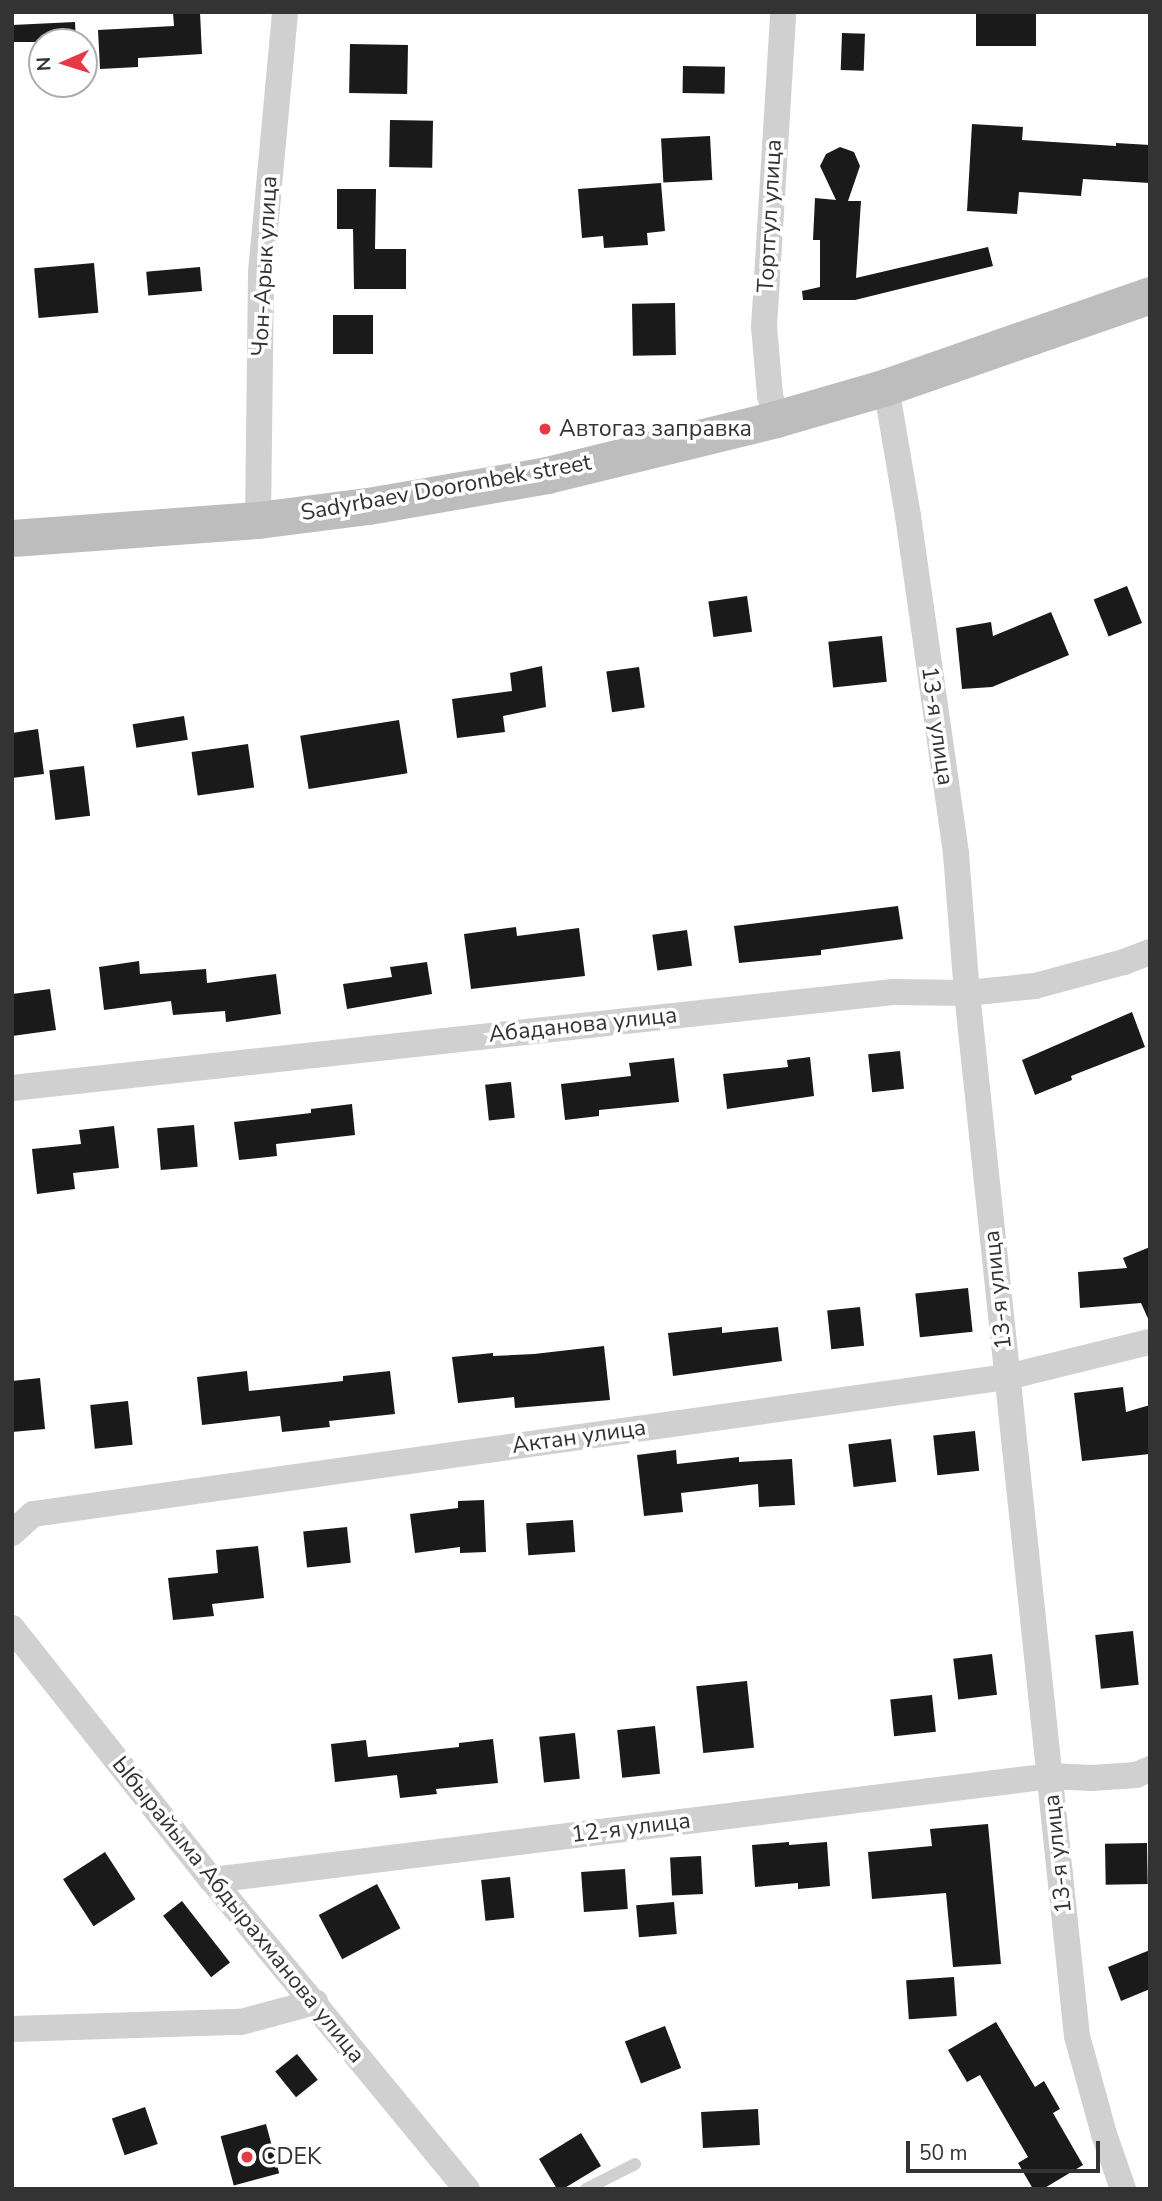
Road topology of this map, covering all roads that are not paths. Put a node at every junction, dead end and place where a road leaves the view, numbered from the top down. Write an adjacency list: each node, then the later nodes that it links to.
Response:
1 (285, 12): 6 (street, Чон-Арык улица)
2 (783, 12): 5 (street, Тортгул улица)
3 (1150, 295): 4 (main road, Sadyrbaev Dooronbek street)
4 (886, 387): 5 (main road, Sadyrbaev Dooronbek street); 9 (street, 13-я улица)
5 (776, 419): 6 (main road, Sadyrbaev Dooronbek street)
6 (258, 520): 7 (main road, Sadyrbaev Dooronbek street)
7 (12, 538)
8 (1150, 952): 9 (street, Абаданова улица)
9 (967, 993): 10 (street, Абаданова улица); 12 (street, 13-я улица)
10 (12, 1088)
11 (1150, 1342): 12 (street, Актан улица)
12 (1007, 1377): 13 (street, Актан улица); 16 (street, 13-я улица)
13 (12, 1532)
14 (12, 1628): 17 (street, Ыбырайыма Абдырахманова улица)
15 (1150, 1769): 16 (street, 12-я улица)
16 (1050, 1776): 17 (street, 12-я улица); 23 (street, 13-я улица)
17 (212, 1880): 18 (street, Ыбырайыма Абдырахманова улица)
18 (315, 2002): 19 (street); 21 (street, Ыбырайыма Абдырахманова улица)
19 (12, 2029)
20 (635, 2164): 22 (lane)
21 (467, 2189)
22 (586, 2189)
23 (1123, 2189)

